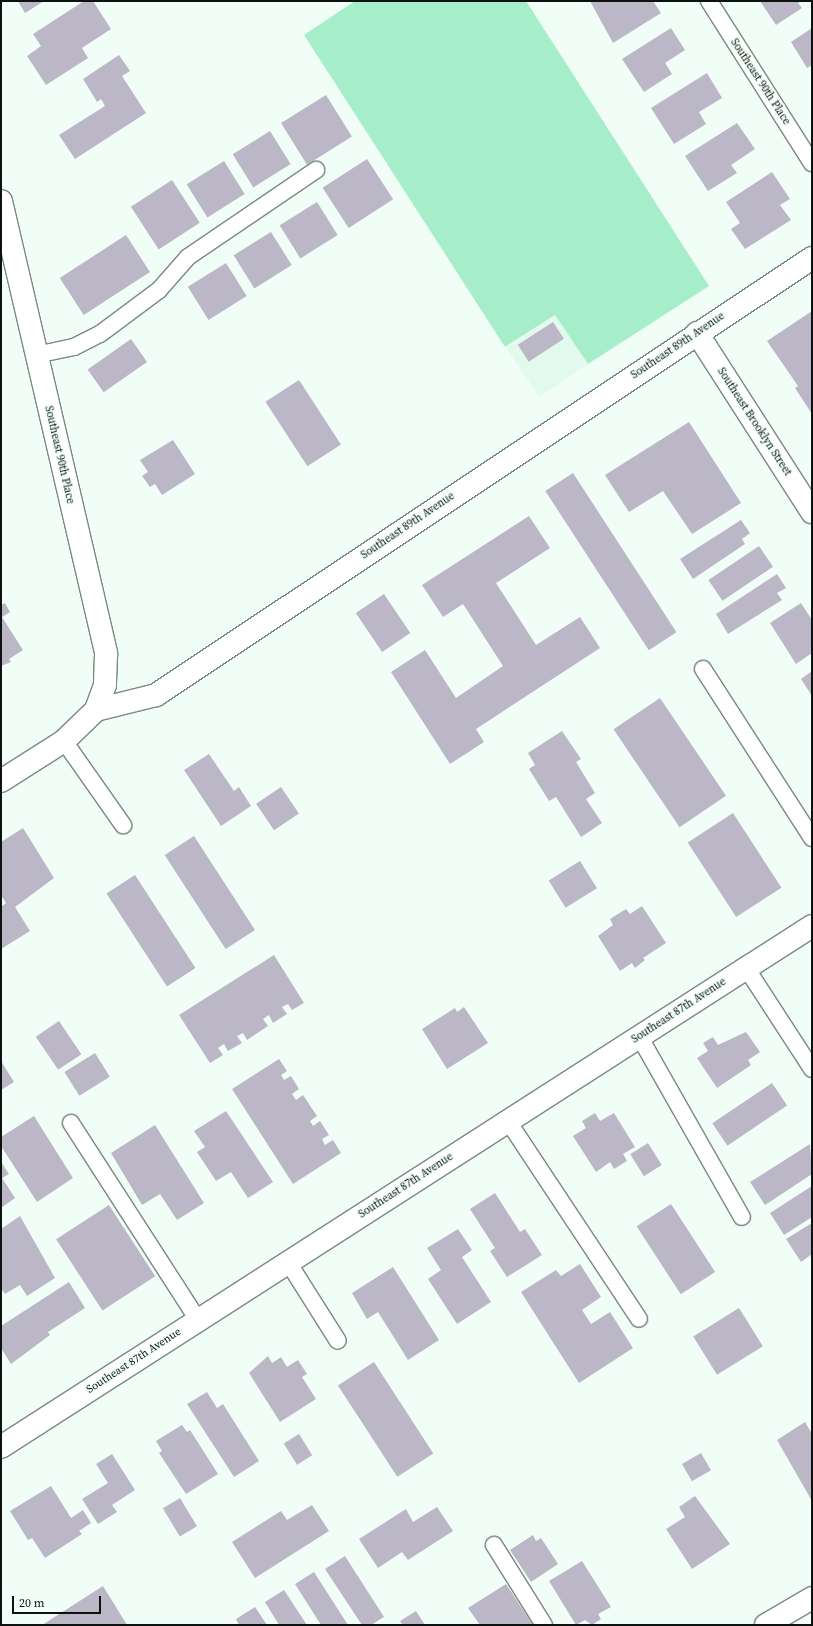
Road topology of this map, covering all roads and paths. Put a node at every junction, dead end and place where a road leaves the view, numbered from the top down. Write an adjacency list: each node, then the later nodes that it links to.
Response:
1 (709, 1): 2 (lane, Southeast 90th Place)
2 (812, 163)
3 (316, 170): 7 (lane)
4 (1, 200): 7 (street, Southeast 90th Place)
5 (812, 258): 6 (street, Southeast 89th Avenue)
6 (697, 333): 8 (street, Southeast Brooklyn Street); 10 (street, Southeast 89th Avenue)
7 (36, 355): 10 (street, Southeast 90th Place)
8 (812, 512)
9 (702, 669): 14 (lane)
10 (96, 710): 11 (street)
11 (64, 741): 12 (street); 13 (lane)
12 (1, 781)
13 (123, 825)
14 (812, 838)
15 (812, 926): 16 (street, Southeast 87th Avenue)
16 (747, 969): 17 (street, Southeast 87th Avenue); 18 (lane)
17 (639, 1036): 19 (street, Southeast 87th Avenue); 21 (lane)
18 (812, 1069)
19 (508, 1121): 22 (street, Southeast 87th Avenue); 23 (lane)
20 (71, 1122): 24 (lane)
21 (742, 1217)
22 (288, 1262): 24 (street, Southeast 87th Avenue); 25 (lane)
23 (639, 1319)
24 (198, 1320): 26 (street, Southeast 87th Avenue)
25 (338, 1341)
26 (1, 1447)
27 (494, 1545): 29 (lane)
28 (812, 1598): 30 (street)
29 (544, 1625)
30 (766, 1625)

